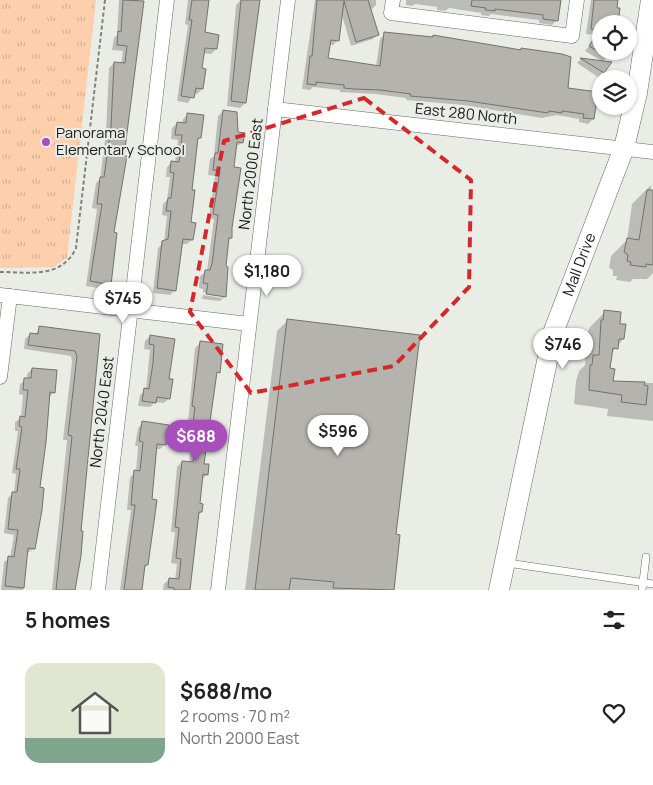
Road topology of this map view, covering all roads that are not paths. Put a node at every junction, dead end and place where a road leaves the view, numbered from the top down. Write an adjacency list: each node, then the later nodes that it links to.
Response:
1 (166, 0): 10 (street, North 2040 East)
2 (288, 0): 6 (street, North 2000 East)
3 (577, 0): 5 (street)
4 (651, 0): 7 (main road, Mall Drive)
5 (392, 6)
6 (275, 109): 7 (street, East 280 North); 11 (street, North 2000 East)
7 (624, 148): 8 (street, East 280 North); 14 (main road, Mall Drive)
8 (653, 152)
9 (5, 296): 10 (street); 12 (street)
10 (130, 310): 11 (street); 17 (street, North 2040 East)
11 (250, 324): 18 (street, North 2000 East)
12 (0, 377)
13 (646, 557): 16 (lane)
14 (505, 563): 16 (lane); 19 (main road, Mall Drive)
15 (653, 584): 16 (lane)
16 (643, 586)
17 (98, 590)
18 (218, 590)
19 (499, 590)

